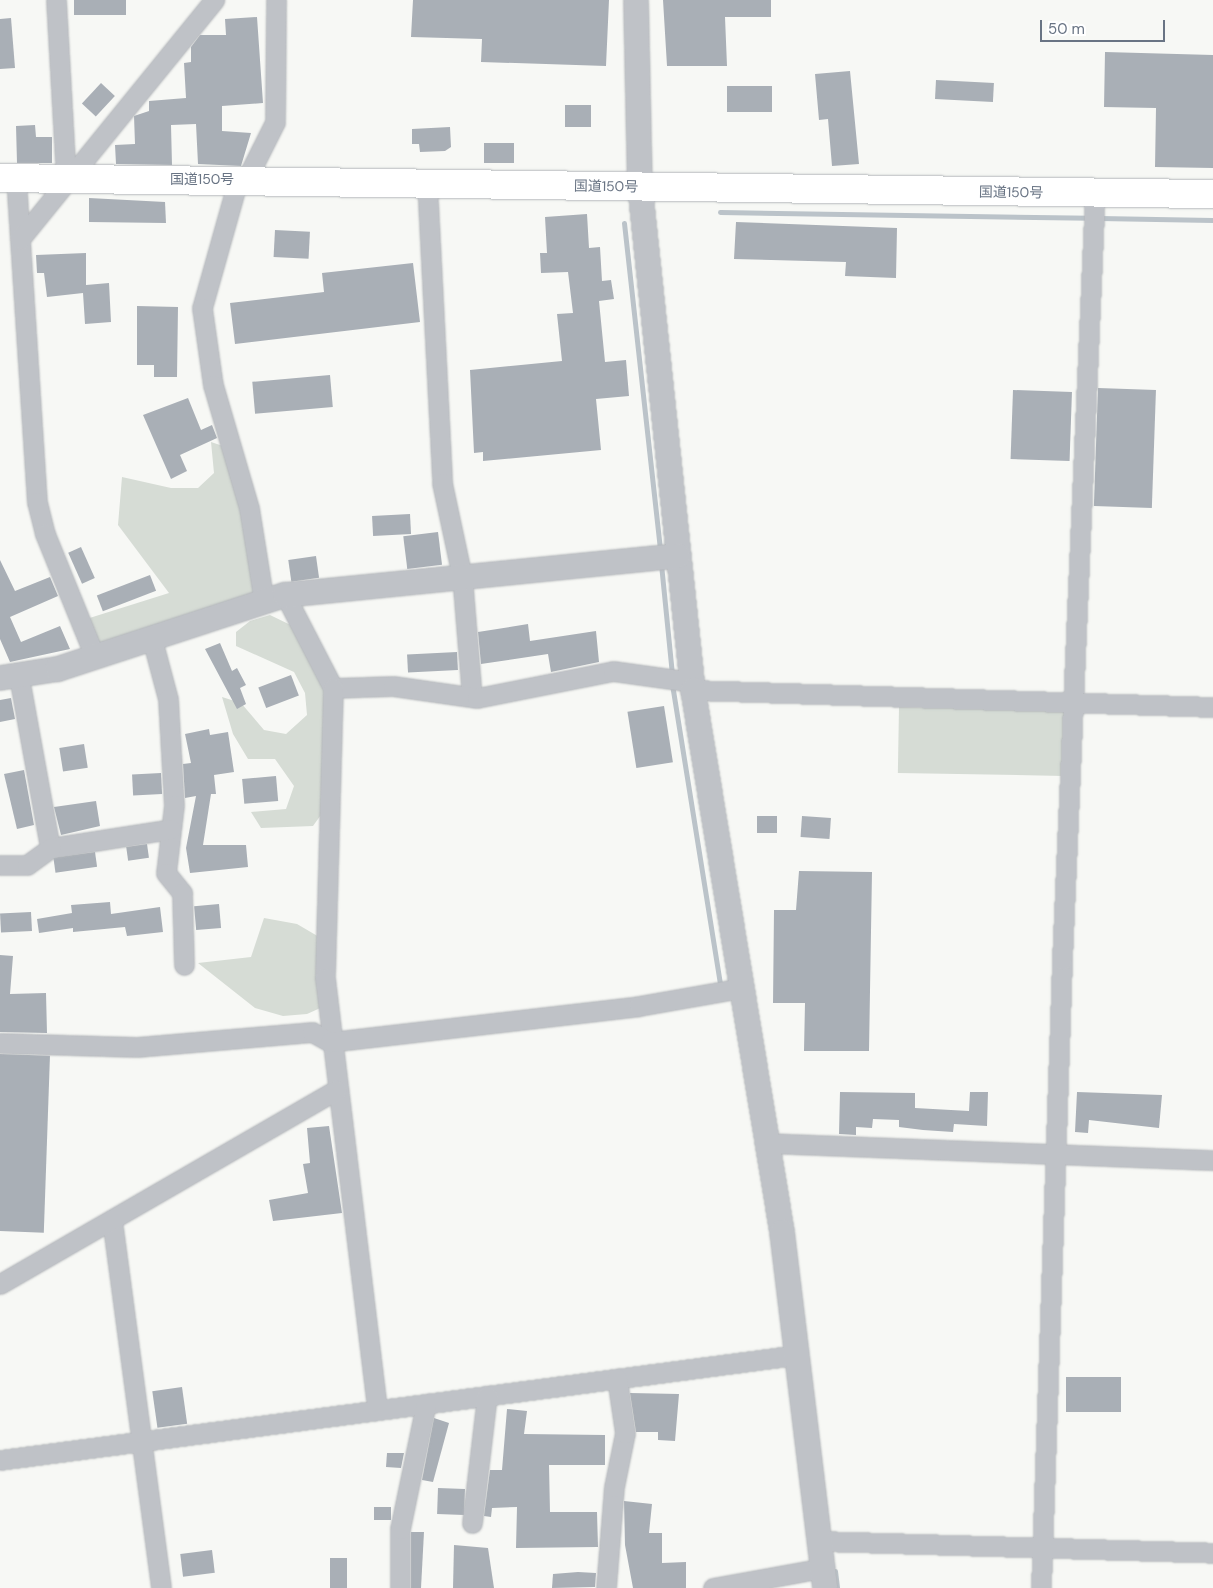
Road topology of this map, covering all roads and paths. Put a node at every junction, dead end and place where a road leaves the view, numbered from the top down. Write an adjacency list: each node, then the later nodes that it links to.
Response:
1 (56, 0): 6 (street)
2 (214, 0): 6 (street)
3 (276, 0): 7 (street)
4 (636, 0): 9 (street)
5 (8, 178): 6 (highway, 国道150号); 12 (street)
6 (66, 178): 7 (highway, 国道150号); 12 (street)
7 (242, 180): 8 (highway, 国道150号); 15 (street)
8 (427, 182): 9 (highway, 国道150号); 14 (street)
9 (640, 187): 10 (highway, 国道150号); 13 (street)
10 (1095, 193): 11 (highway, 国道150号); 22 (street)
11 (1213, 194)
12 (20, 239): 17 (street)
13 (678, 556): 14 (street); 19 (street)
14 (462, 576): 15 (street); 21 (street)
15 (275, 599): 16 (street); 20 (street)
16 (152, 639): 17 (street); 24 (street)
17 (95, 657): 18 (street)
18 (9, 677): 25 (street)
19 (692, 686): 21 (street); 22 (street); 28 (street)
20 (333, 688): 21 (street); 29 (street)
21 (472, 697)
22 (1072, 702): 23 (street); 33 (street)
23 (1213, 707)
24 (171, 829): 25 (street); 27 (street)
25 (50, 848): 26 (street)
26 (0, 865)
27 (184, 965)
28 (741, 988): 29 (street); 32 (street)
29 (330, 1042): 30 (street); 31 (street)
30 (0, 1043)
31 (336, 1090): 35 (street); 41 (street)
32 (768, 1143): 33 (street); 37 (street)
33 (1055, 1153): 34 (street); 46 (street)
34 (1213, 1160)
35 (112, 1220): 36 (street); 42 (street)
36 (0, 1284)
37 (796, 1355): 38 (street); 45 (street)
38 (617, 1378): 39 (street); 51 (street)
39 (486, 1396): 40 (street); 44 (street)
40 (426, 1404): 41 (street); 50 (street)
41 (378, 1410): 42 (street)
42 (142, 1441): 43 (street); 49 (street)
43 (0, 1460)
44 (472, 1523)
45 (819, 1541): 46 (street); 48 (street)
46 (1043, 1545): 47 (street); 53 (street)
47 (1213, 1553)
48 (824, 1578): 52 (street)
49 (161, 1588)
50 (400, 1588)
51 (606, 1588)
52 (713, 1588)
53 (1041, 1588)

